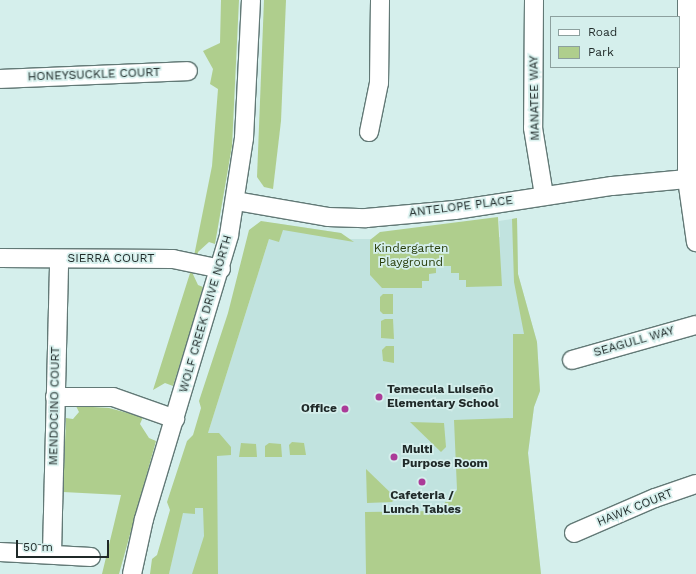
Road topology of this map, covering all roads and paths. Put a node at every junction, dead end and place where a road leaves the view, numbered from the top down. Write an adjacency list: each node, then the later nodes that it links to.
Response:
1 (251, 0): 10 (street, WOLF CREEK DRIVE NORTH)
2 (380, 0): 7 (street)
3 (534, 0): 9 (street, MANATEE WAY)
4 (690, 9): 8 (street)
5 (188, 71): 6 (street, HONEYSUCKLE COURT)
6 (0, 79)
7 (369, 132)
8 (687, 179): 9 (street, ANTELOPE PLACE); 11 (street)
9 (544, 195): 10 (street, ANTELOPE PLACE)
10 (236, 201): 14 (street, WOLF CREEK DRIVE NORTH)
11 (696, 242)
12 (0, 258): 13 (street, SIERRA COURT)
13 (59, 259): 14 (street, SIERRA COURT); 17 (street, MENDOCINO COURT)
14 (221, 269): 18 (street, WOLF CREEK DRIVE NORTH)
15 (696, 325): 16 (street, SEAGULL WAY)
16 (572, 360)
17 (56, 397): 18 (street); 22 (street, MENDOCINO COURT)
18 (175, 419): 24 (street, WOLF CREEK DRIVE NORTH)
19 (696, 484): 20 (street, HAWK COURT)
20 (574, 533)
21 (0, 552): 22 (street)
22 (52, 553): 23 (street)
23 (91, 557)
24 (132, 574)

